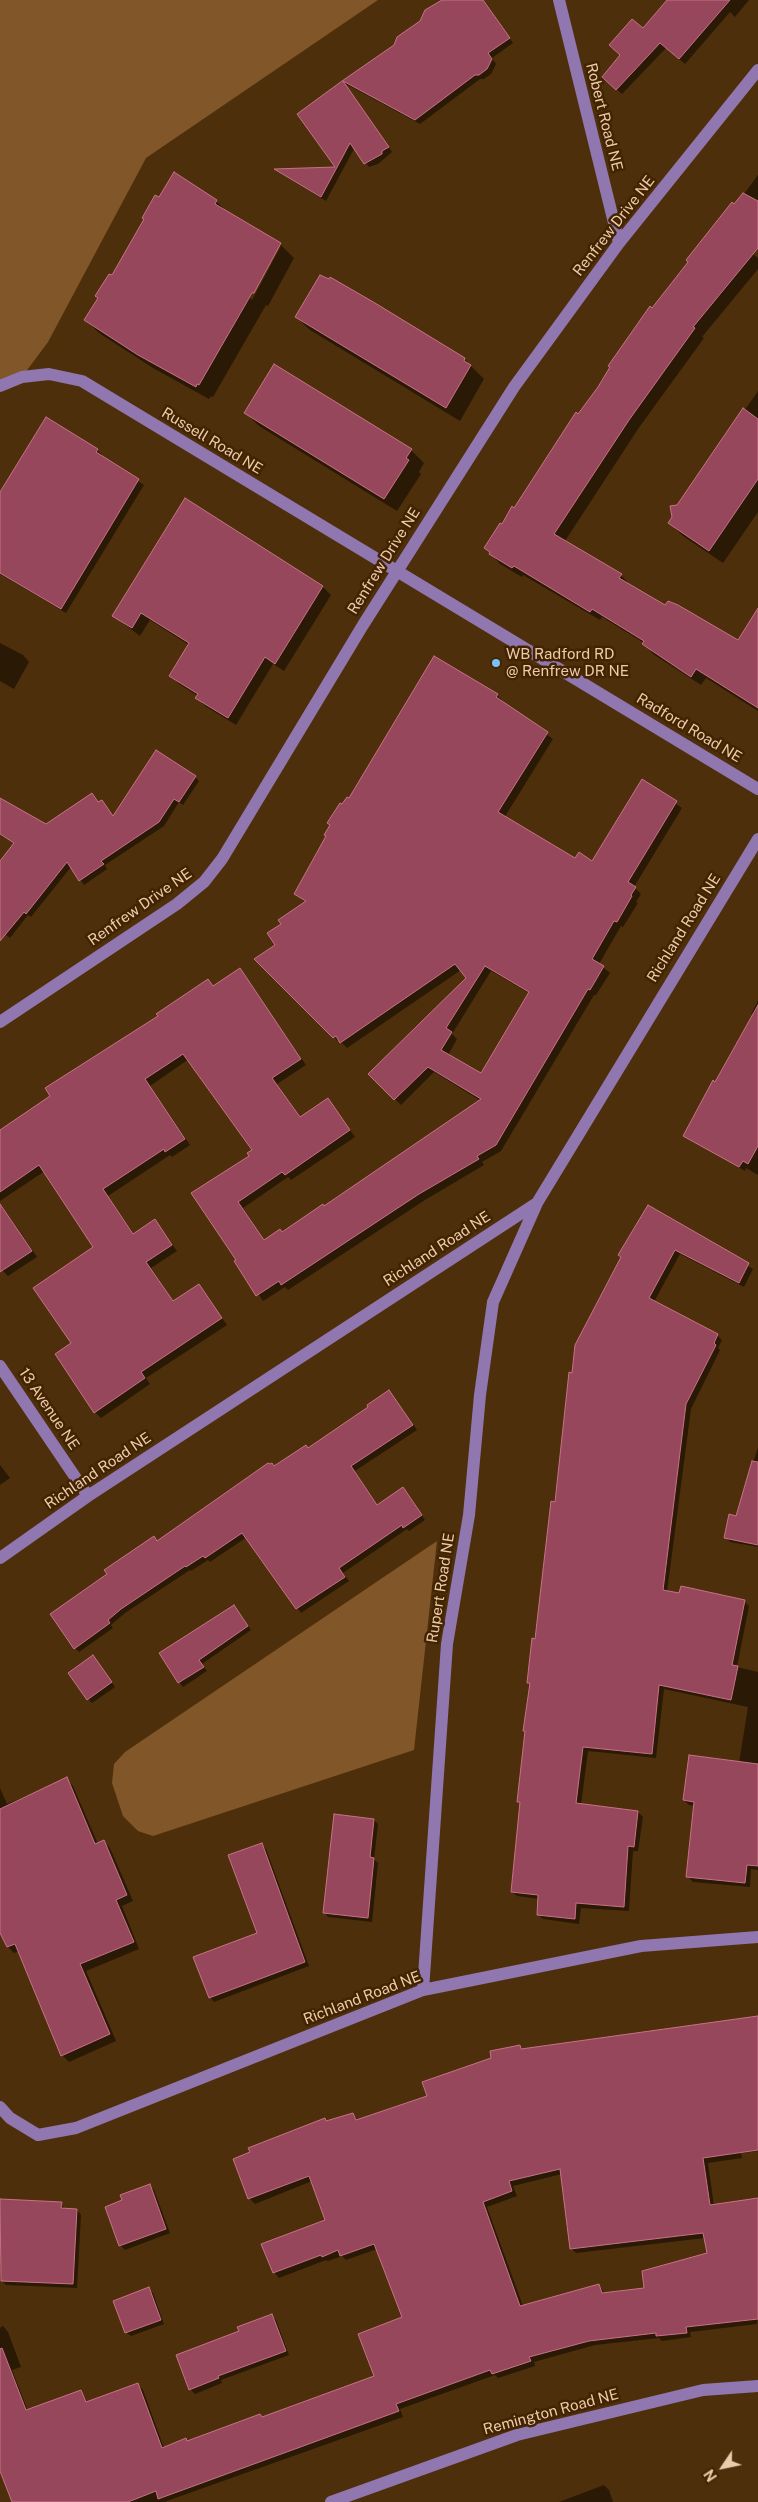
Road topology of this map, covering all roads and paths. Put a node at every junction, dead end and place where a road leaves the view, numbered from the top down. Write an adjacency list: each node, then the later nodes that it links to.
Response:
1 (559, 0): 3 (street, Robert Road NE)
2 (758, 70): 3 (street, Renfrew Drive NE)
3 (619, 242): 5 (street, Renfrew Drive NE)
4 (0, 386): 5 (street, Russell Road NE)
5 (398, 572): 6 (street, Radford Road NE); 8 (street, Renfrew Drive NE)
6 (758, 789)
7 (758, 839): 9 (street, Richland Road NE)
8 (0, 1022)
9 (537, 1202): 11 (street, Richland Road NE); 14 (street, Rupert Road NE)
10 (0, 1366): 11 (street, 13 Avenue NE)
11 (88, 1496): 12 (street, Richland Road NE)
12 (0, 1558)
13 (758, 1938): 14 (street, Richland Road NE)
14 (423, 1990): 15 (street, Richland Road NE)
15 (0, 2107)
16 (758, 2386): 17 (street, Remington Road NE)
17 (331, 2502)

